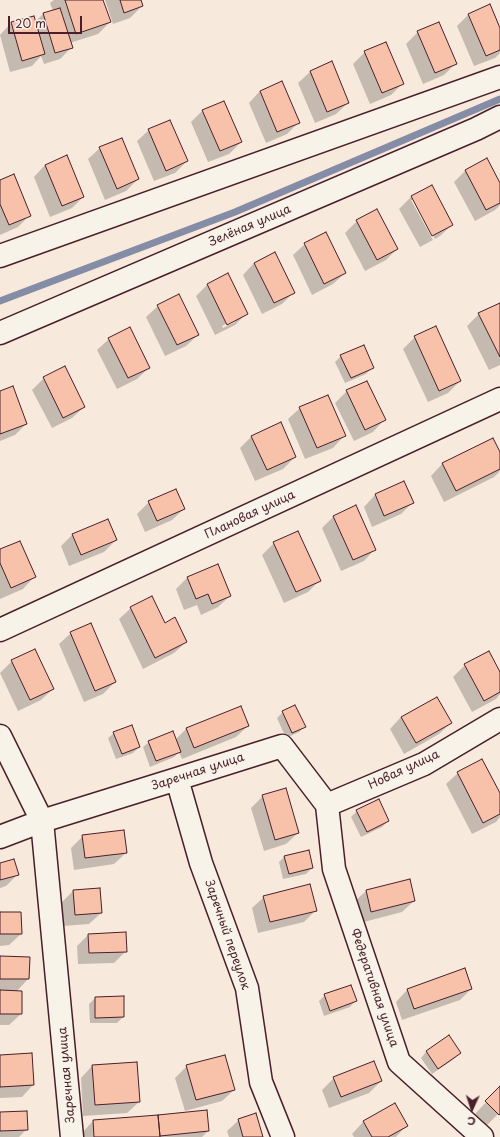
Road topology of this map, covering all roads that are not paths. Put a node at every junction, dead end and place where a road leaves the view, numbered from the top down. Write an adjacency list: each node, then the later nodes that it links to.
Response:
1 (500, 77): 3 (street)
2 (500, 117): 4 (street, Зелёная улица)
3 (0, 256)
4 (0, 333)
5 (500, 399): 6 (street, Плановая улица)
6 (0, 630)
7 (500, 719): 10 (street, Новая улица)
8 (0, 736): 11 (street, Заречная улица)
9 (177, 779): 10 (street, Заречная улица); 11 (street, Заречная улица); 14 (street, Заречный переулок)
10 (327, 805): 15 (street, Федеративная улица)
11 (42, 821): 12 (street, Заречная улица); 13 (street, Заречная улица)
12 (0, 837)
13 (72, 1137)
14 (283, 1137)
15 (482, 1137)

